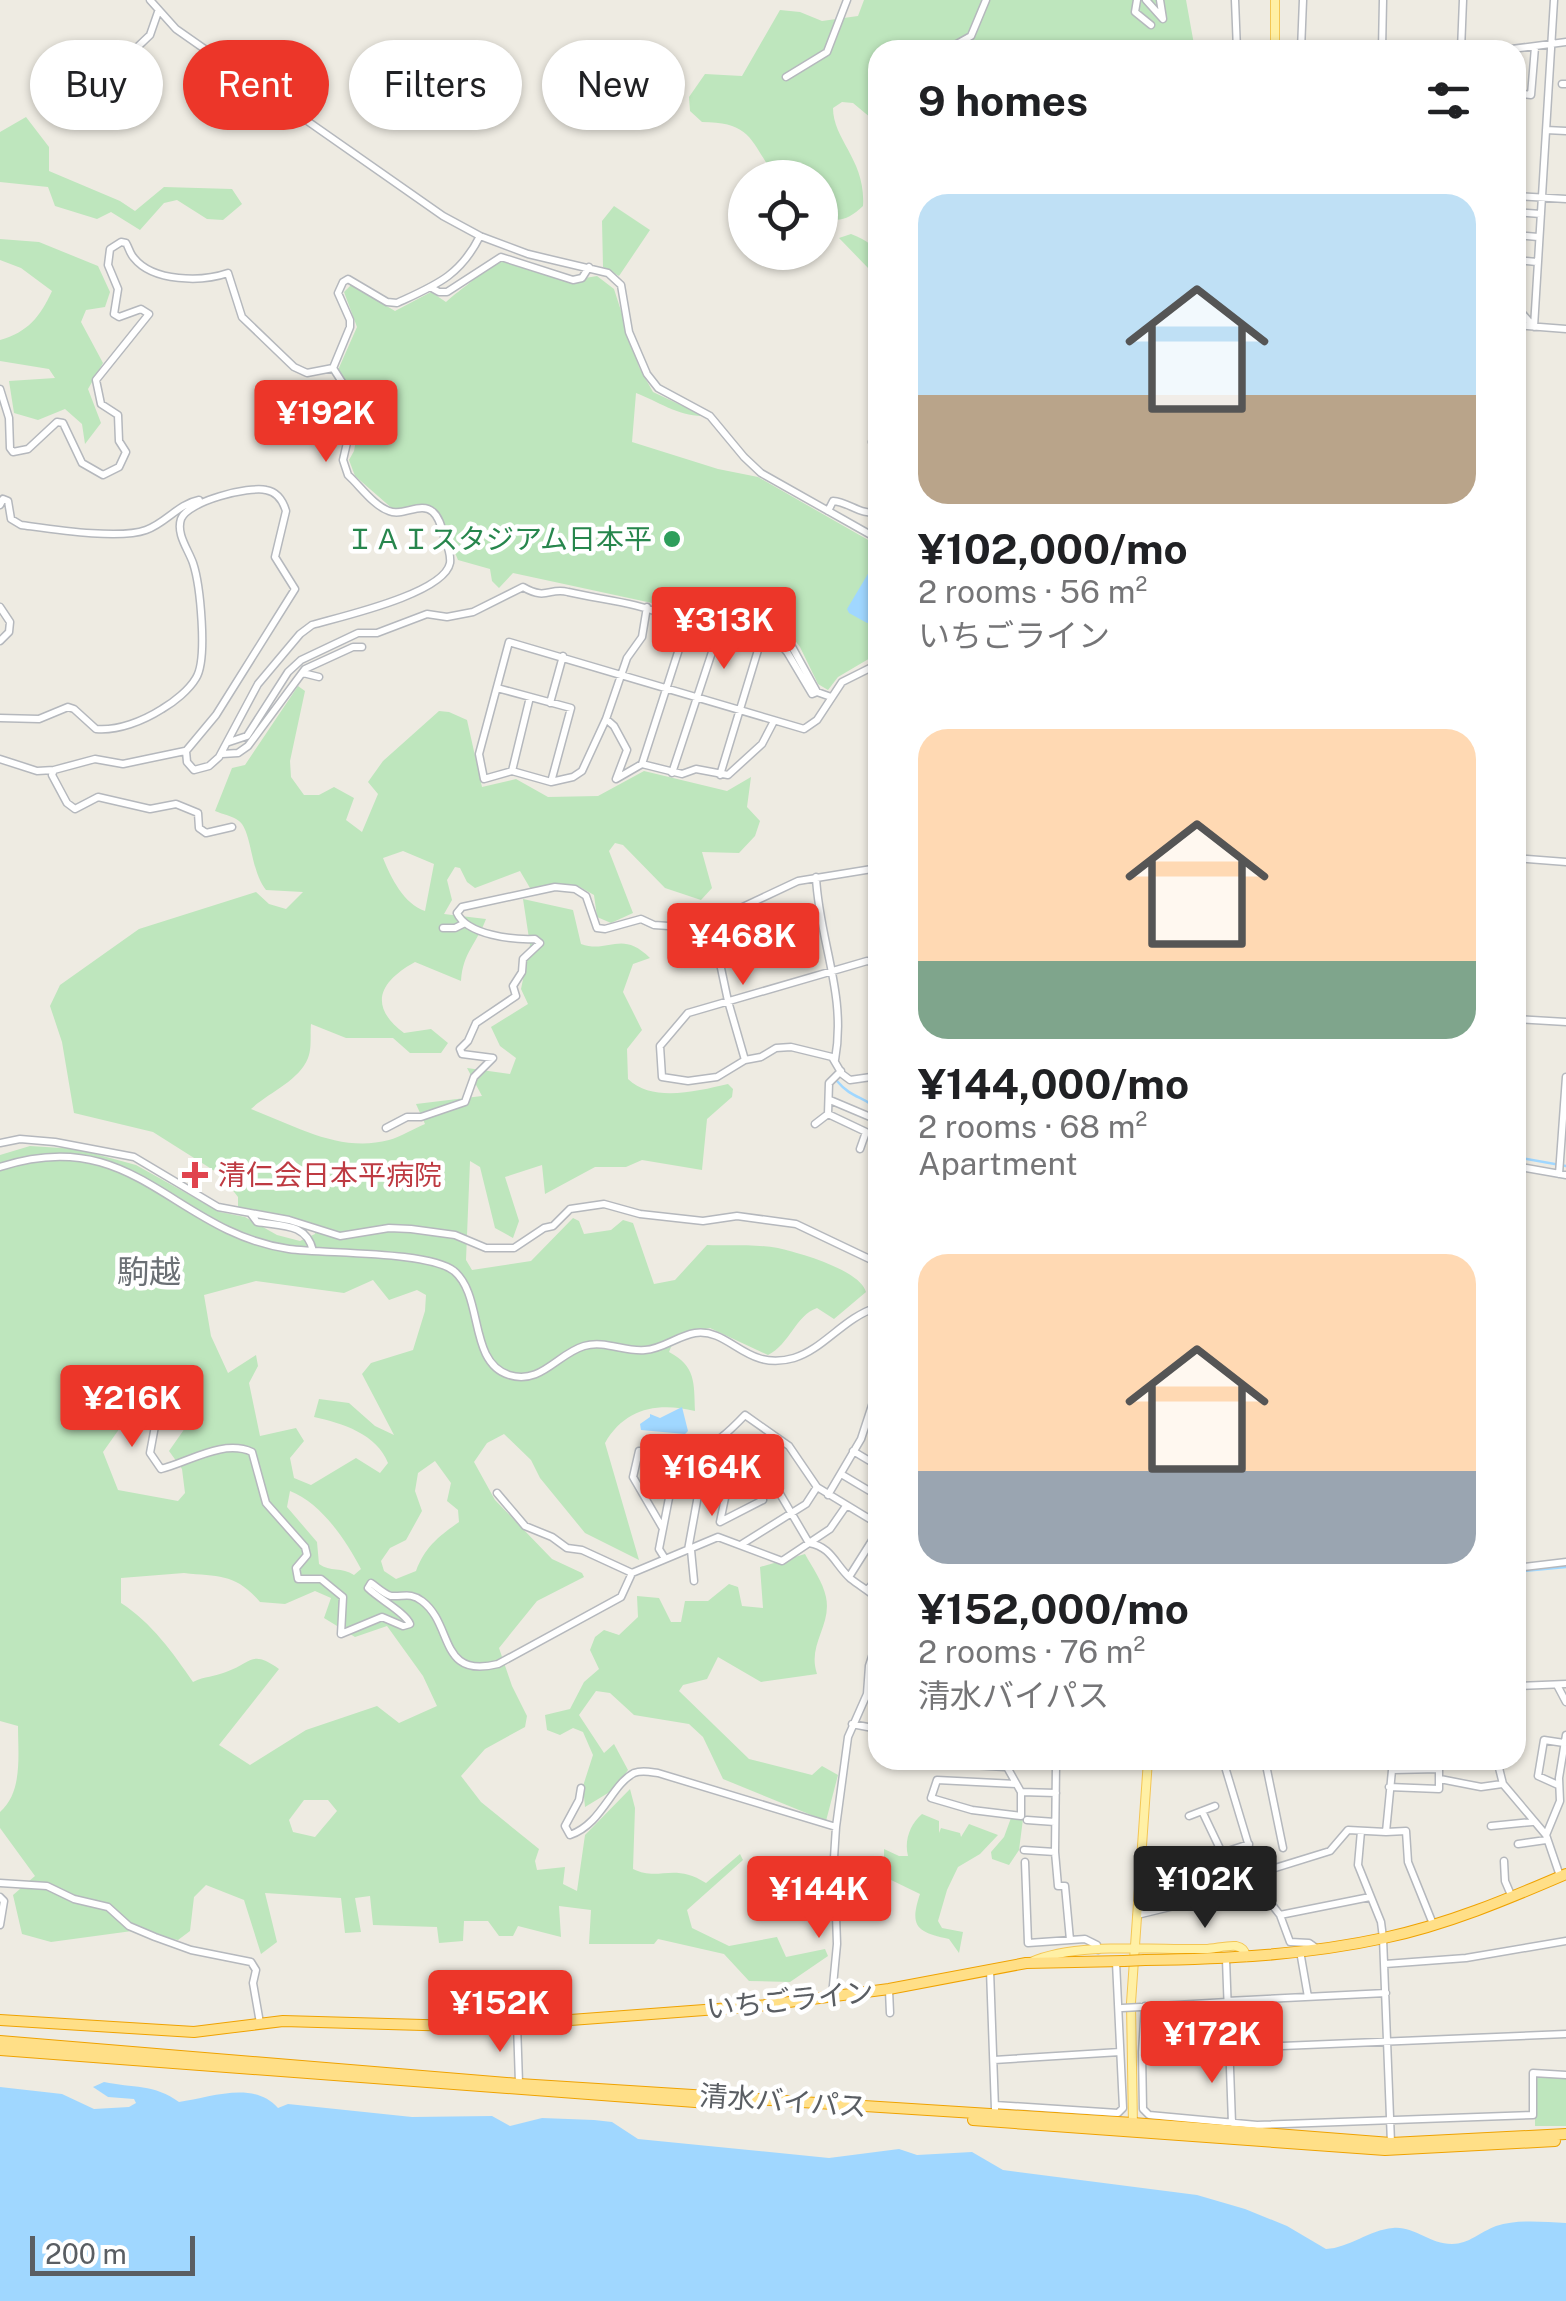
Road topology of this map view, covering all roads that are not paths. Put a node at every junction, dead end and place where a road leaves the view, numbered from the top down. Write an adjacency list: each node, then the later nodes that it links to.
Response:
1 (150, 0): 13 (street)
2 (847, 0): 26 (street)
3 (986, 0): 16 (street)
4 (1137, 0): 14 (street)
5 (1146, 0): 6 (street)
6 (1160, 0)
7 (1235, 0): 17 (street)
8 (1274, 0): 18 (main road)
9 (1304, 0): 19 (street)
10 (1383, 0): 20 (street)
11 (1463, 0): 21 (street)
12 (1554, 0): 23 (street)
13 (158, 12): 15 (street); 35 (street)
14 (1151, 25)
15 (145, 40)
16 (964, 40)
17 (1237, 40)
18 (1275, 40)
19 (1302, 40)
20 (1382, 40)
21 (1461, 40)
22 (1566, 42): 23 (street)
23 (1552, 44): 24 (street); 28 (street)
24 (1535, 47): 25 (street); 27 (street)
25 (1526, 48)
26 (786, 77)
27 (1526, 94)
28 (1546, 130): 29 (street); 31 (street)
29 (1566, 132)
30 (1526, 197): 31 (street)
31 (1542, 198): 32 (street); 34 (street)
32 (1566, 200)
33 (1526, 213): 34 (street)
34 (1540, 214): 37 (street)
35 (480, 236): 40 (street); 41 (street)
36 (1526, 236): 37 (street)
37 (1538, 237): 39 (street)
38 (1526, 261): 39 (street)
39 (1536, 262): 44 (street)
40 (589, 266): 41 (street); 50 (street)
41 (430, 287): 46 (street)
42 (1526, 318): 44 (street)
43 (1526, 326): 44 (street)
44 (1534, 327): 45 (street)
45 (1566, 329)
46 (332, 368): 47 (street); 75 (street)
47 (0, 388)
48 (205, 501): 49 (street); 72 (street); 76 (street)
49 (0, 504)
50 (828, 511): 51 (street); 52 (street)
51 (868, 513)
52 (868, 533)
53 (0, 607): 57 (street)
54 (647, 607): 62 (street); 66 (street); 75 (street)
55 (765, 626): 56 (street); 66 (street); 71 (street)
56 (717, 636): 65 (street); 68 (street)
57 (0, 642)
58 (362, 646): 61 (street)
59 (563, 656): 62 (street); 64 (street); 70 (street)
60 (868, 669): 69 (street)
61 (302, 673): 63 (street); 77 (street)
62 (621, 673): 65 (street); 73 (street)
63 (319, 677)
64 (497, 688): 67 (street); 81 (street)
65 (666, 688): 68 (street); 79 (street)
66 (814, 693): 69 (street)
67 (530, 697): 70 (street); 81 (street)
68 (696, 697): 71 (street); 82 (street)
69 (829, 701): 74 (street)
70 (550, 702): 84 (street)
71 (739, 710): 74 (street); 83 (street)
72 (0, 718)
73 (606, 719): 79 (street); 84 (street)
74 (774, 721): 83 (street)
75 (229, 742): 77 (street)
76 (186, 751): 77 (street); 80 (street)
77 (222, 754)
78 (0, 759): 80 (street)
79 (642, 764): 82 (street)
80 (54, 770): 85 (street)
81 (512, 771): 84 (street)
82 (672, 773): 83 (street)
83 (720, 774)
84 (551, 782)
85 (232, 827)
86 (1526, 859): 87 (street)
87 (1566, 862)
88 (868, 869): 89 (street)
89 (816, 877): 90 (street); 94 (street)
90 (711, 921): 91 (street); 95 (street)
91 (463, 924): 92 (street); 107 (street)
92 (443, 928)
93 (868, 961): 94 (street)
94 (832, 971): 95 (street); 99 (street)
95 (728, 1001): 98 (street); 98 (street)
96 (1526, 1019): 97 (street)
97 (1566, 1022)
98 (746, 1060): 99 (street)
99 (834, 1061): 100 (street)
100 (841, 1072): 102 (street); 103 (street)
101 (1566, 1077): 112 (street)
102 (868, 1078)
103 (830, 1100): 104 (street); 105 (street)
104 (828, 1114): 106 (street); 109 (street)
105 (868, 1117)
106 (815, 1124)
107 (386, 1128)
108 (0, 1144): 113 (street)
109 (860, 1148)
110 (0, 1167): 114 (street)
111 (1526, 1168): 112 (street)
112 (1563, 1175)
113 (251, 1214): 114 (street); 115 (street)
114 (313, 1252): 116 (street)
115 (868, 1258)
116 (868, 1311)
117 (113, 1412): 144 (street)
118 (868, 1418): 121 (street)
119 (724, 1437): 120 (street); 125 (street); 130 (street)
120 (707, 1446): 122 (street); 138 (street)
121 (853, 1451): 123 (street); 124 (street)
122 (677, 1457): 133 (street); 133 (street)
123 (868, 1460)
124 (841, 1474): 126 (street); 128 (street)
125 (817, 1488): 128 (street); 130 (street)
126 (868, 1490)
127 (496, 1492): 144 (street)
128 (828, 1494): 129 (street)
129 (846, 1506): 131 (street); 135 (street)
130 (791, 1512): 135 (street); 136 (street)
131 (868, 1520)
132 (720, 1522): 132 (street); 134 (street)
133 (662, 1527): 139 (street)
134 (718, 1536): 136 (street); 138 (street)
135 (809, 1542): 136 (street); 145 (street)
136 (742, 1544)
137 (868, 1544): 145 (street)
138 (690, 1550): 139 (street); 140 (street)
139 (664, 1558): 144 (street)
140 (692, 1561): 141 (street); 146 (street)
141 (704, 1561)
142 (1566, 1562): 143 (street)
143 (1526, 1567)
144 (632, 1574)
145 (849, 1577): 147 (street)
146 (694, 1581)
147 (867, 1590)
148 (868, 1666): 152 (street)
149 (1561, 1684): 150 (street); 151 (street)
150 (1526, 1686)
151 (1566, 1702)
152 (852, 1724): 153 (street); 177 (street)
153 (868, 1727)
154 (1565, 1739): 168 (street); 168 (street)
155 (1008, 1770): 167 (street)
156 (1056, 1770): 169 (street)
157 (1147, 1770): 194 (main road)
158 (1226, 1770): 181 (street)
159 (1267, 1770): 183 (street)
160 (1391, 1770): 165 (street)
161 (1439, 1770): 163 (street)
162 (1500, 1770): 164 (street)
163 (1440, 1779): 164 (street); 165 (street)
164 (1503, 1784): 175 (street)
165 (1390, 1787): 179 (street)
166 (581, 1788): 177 (street)
167 (1019, 1788): 167 (street); 169 (street)
168 (1561, 1789): 180 (street)
169 (1056, 1793): 174 (street)
170 (1216, 1806): 171 (street)
171 (1202, 1811): 172 (street); 181 (street)
172 (1189, 1816)
173 (1027, 1820): 174 (street)
174 (1055, 1822): 185 (street)
175 (1532, 1822): 176 (street); 180 (street)
176 (1491, 1826)
177 (836, 1827): 213 (street)
178 (1360, 1831): 179 (street); 188 (street); 193 (street)
179 (1386, 1832): 196 (street)
180 (1546, 1838): 182 (street); 189 (street)
181 (1249, 1844): 188 (street)
182 (1518, 1844)
183 (1283, 1848)
184 (1024, 1850): 185 (street)
185 (1055, 1852): 199 (street)
186 (1504, 1860): 191 (street)
187 (1025, 1862): 199 (street)
188 (1258, 1873): 194 (street); 195 (street)
189 (1564, 1876): 191 (highway, いちごライン)
190 (0, 1883): 220 (street)
191 (1511, 1896): 196 (highway, いちごライン)
192 (0, 1897): 197 (street)
193 (1370, 1897): 195 (street); 198 (street)
194 (1137, 1915): 201 (main road)
195 (1280, 1915): 202 (street)
196 (1433, 1924): 198 (highway, いちごライン)
197 (0, 1925)
198 (1383, 1938): 202 (highway, いちごライン); 209 (street)
199 (1070, 1940): 203 (street)
200 (1566, 1941): 209 (street)
201 (1136, 1948): 203 (main road); 205 (main road); 236 (main road)
202 (1316, 1948): 204 (highway, いちごライン)
203 (1098, 1951): 208 (main road)
204 (1300, 1951): 205 (highway, いちごライン); 214 (street)
205 (1247, 1957): 206 (highway, いちごライン)
206 (1226, 1959): 207 (highway, いちごライン, bridge); 215 (street)
207 (1120, 1960): 208 (highway, いちごライン); 217 (street)
208 (1026, 1963): 210 (highway, いちごライン)
209 (1385, 1964): 212 (street)
210 (990, 1970): 211 (highway, いちごライン); 229 (street)
211 (889, 1989): 213 (highway, いちごライン); 218 (street)
212 (1386, 1993): 214 (street); 224 (street)
213 (832, 1997): 221 (highway, いちごライン)
214 (1308, 1997): 215 (street)
215 (1227, 2002): 216 (street); 225 (street)
216 (1143, 2006): 217 (street, bridge); 228 (street)
217 (1120, 2008): 227 (street)
218 (890, 2014)
219 (0, 2020): 220 (highway, いちごライン)
220 (260, 2022): 221 (highway, いちごライン)
221 (518, 2024): 231 (street)
222 (1566, 2034): 224 (street)
223 (0, 2042): 231 (highway, 清水バイパス)
224 (1388, 2042): 225 (street); 234 (street)
225 (1229, 2048): 228 (street); 235 (street)
226 (0, 2050): 232 (highway, 清水バイパス)
227 (1120, 2052): 229 (street); 233 (street)
228 (1142, 2052): 235 (street)
229 (994, 2060): 233 (street)
230 (1566, 2075): 234 (street)
231 (519, 2084): 232 (highway); 233 (highway, 清水バイパス)
232 (550, 2094): 236 (highway, 清水バイパス)
233 (996, 2110): 236 (highway, 清水バイパス)
234 (1391, 2120): 235 (street); 238 (street)
235 (1232, 2123)
236 (1133, 2127): 237 (highway, 清水バイパス); 238 (highway, 清水バイパス)
237 (1566, 2137): 238 (highway, 清水バイパス)
238 (1392, 2143)

